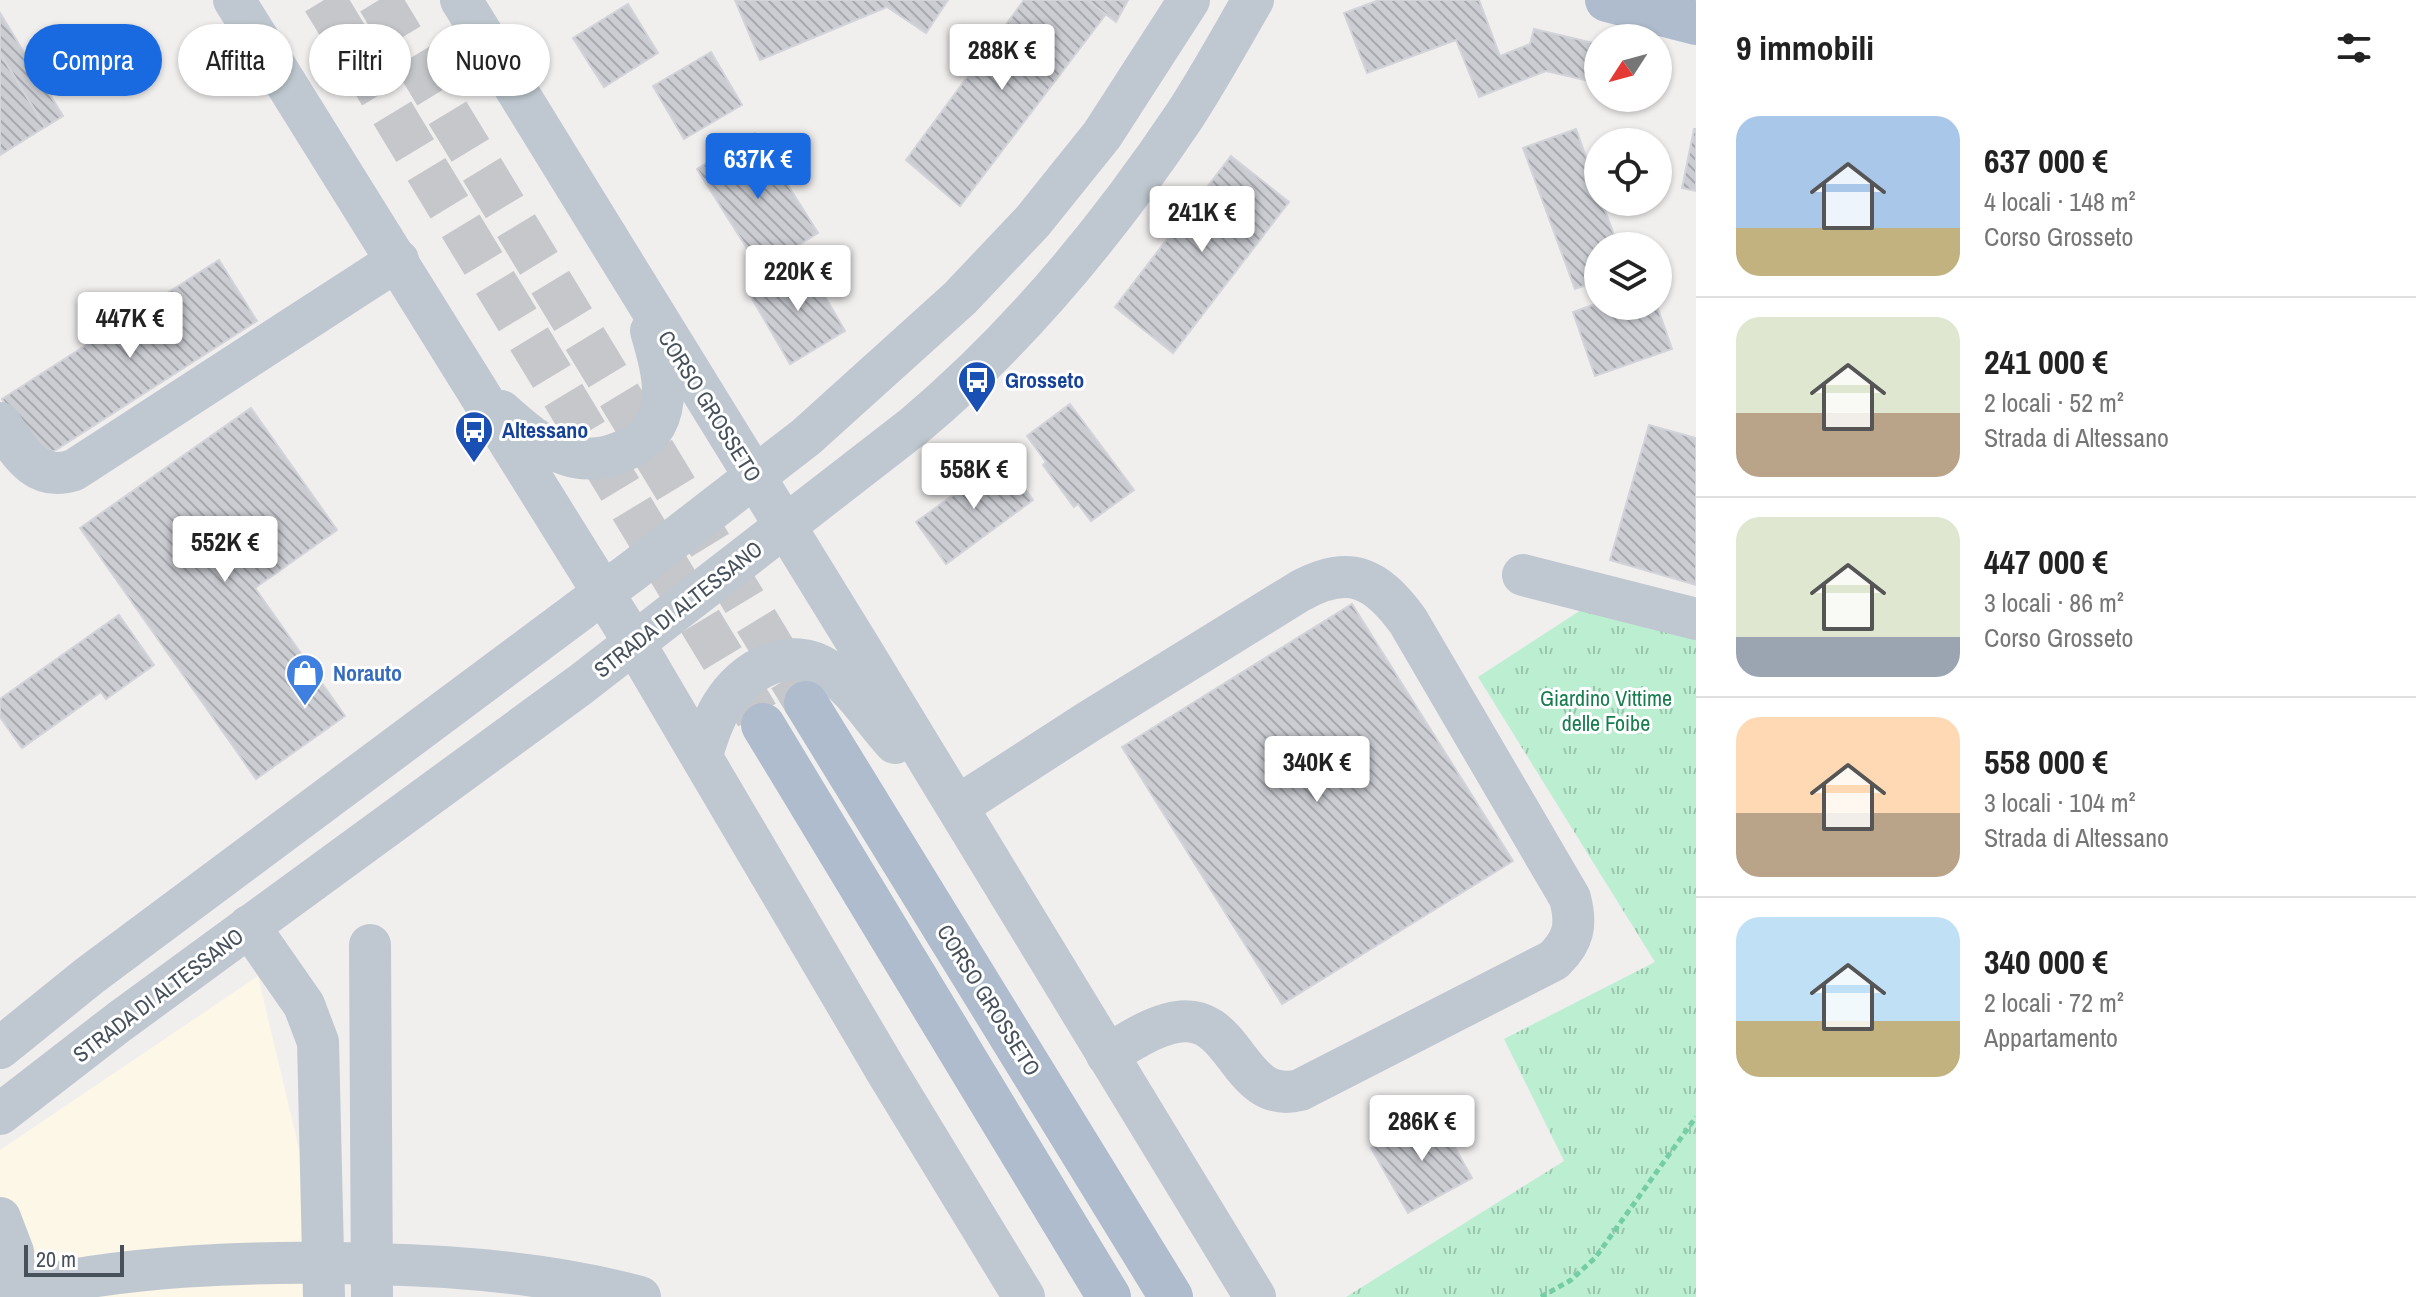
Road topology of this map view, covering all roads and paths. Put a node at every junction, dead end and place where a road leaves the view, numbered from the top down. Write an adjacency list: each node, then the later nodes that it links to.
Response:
1 (234, 0): 8 (street, CORSO GROSSETO)
2 (265, 0): 8 (street, CORSO GROSSETO)
3 (1189, 0): 13 (street)
4 (1253, 0): 14 (street, STRADA DI ALTESSANO)
5 (1607, 0): 7 (main road)
6 (461, 1): 10 (street, CORSO GROSSETO)
7 (1696, 23)
8 (296, 96): 9 (street, CORSO GROSSETO)
9 (398, 260): 11 (street, CORSO GROSSETO); 12 (street)
10 (639, 291): 11 (street, CORSO GROSSETO); 13 (street, CORSO GROSSETO)
11 (476, 389): 16 (street, CORSO GROSSETO)
12 (0, 423)
13 (756, 478): 14 (street, CORSO GROSSETO); 16 (street)
14 (785, 526): 18 (street, STRADA DI ALTESSANO); 22 (street, CORSO GROSSETO)
15 (1523, 575): 17 (street)
16 (603, 593): 18 (street, CORSO GROSSETO); 25 (street)
17 (1696, 619)
18 (635, 644): 21 (street, CORSO GROSSETO); 23 (street, STRADA DI ALTESSANO)
19 (806, 703): 36 (main road, CORSO GROSSETO)
20 (763, 725): 35 (main road)
21 (702, 755): 22 (street, CORSO GROSSETO); 34 (street, CORSO GROSSETO)
22 (958, 806): 26 (street, CORSO GROSSETO); 26 (street)
23 (249, 926): 27 (street, STRADA DI ALTESSANO); 30 (street)
24 (370, 945): 31 (street)
25 (0, 1048)
26 (1107, 1055): 37 (street, CORSO GROSSETO)
27 (0, 1114)
28 (1696, 1117): 38 (path)
29 (0, 1218): 32 (street)
30 (324, 1279): 31 (street); 32 (street)
31 (372, 1280): 33 (street)
32 (8, 1292)
33 (640, 1297)
34 (1024, 1297)
35 (1109, 1297)
36 (1171, 1297)
37 (1255, 1297)
38 (1541, 1297)

